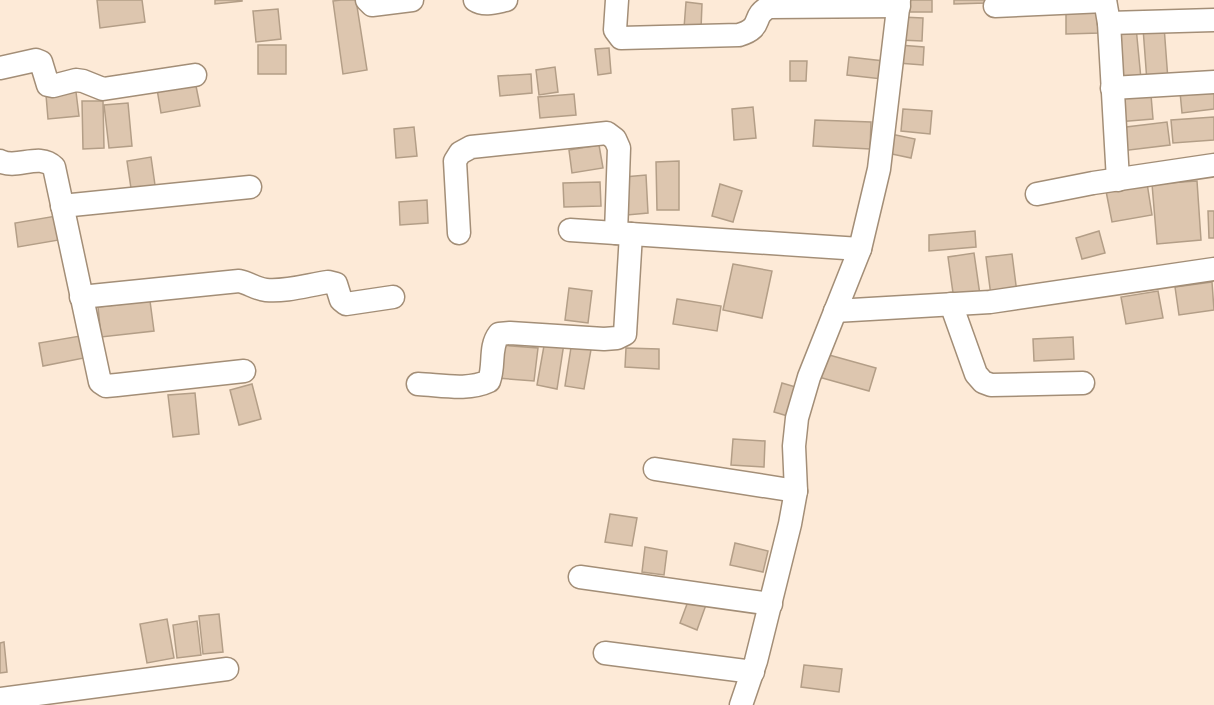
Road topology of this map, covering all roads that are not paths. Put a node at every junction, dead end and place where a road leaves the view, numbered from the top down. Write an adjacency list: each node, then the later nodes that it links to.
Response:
1 (368, 0): 2 (street)
2 (412, 0)
3 (475, 0): 4 (street)
4 (506, 0)
5 (617, 0): 7 (street)
6 (1105, 0): 8 (street); 10 (street)
7 (899, 3): 24 (street)
8 (995, 6)
9 (1214, 20): 10 (street)
10 (1109, 23): 14 (street)
11 (0, 68): 12 (street)
12 (195, 75)
13 (1214, 82): 14 (street)
14 (1113, 88): 17 (street)
15 (0, 161): 20 (street)
16 (1214, 165): 17 (street)
17 (1118, 180): 19 (street)
18 (250, 187): 20 (street)
19 (1037, 194)
20 (62, 206): 26 (street)
21 (570, 230): 23 (street)
22 (459, 233): 23 (street)
23 (623, 233): 24 (street); 32 (street)
24 (860, 249): 29 (street)
25 (1214, 269): 28 (street)
26 (81, 297): 27 (street); 30 (street)
27 (393, 297)
28 (951, 304): 29 (street); 31 (street)
29 (835, 311): 34 (street)
30 (244, 371)
31 (1083, 383)
32 (418, 384)
33 (655, 469): 34 (street)
34 (796, 491): 36 (street)
35 (580, 577): 36 (street)
36 (771, 604): 39 (street)
37 (605, 653): 39 (street)
38 (227, 669): 40 (street)
39 (753, 672): 41 (street)
40 (0, 699)
41 (741, 705)

